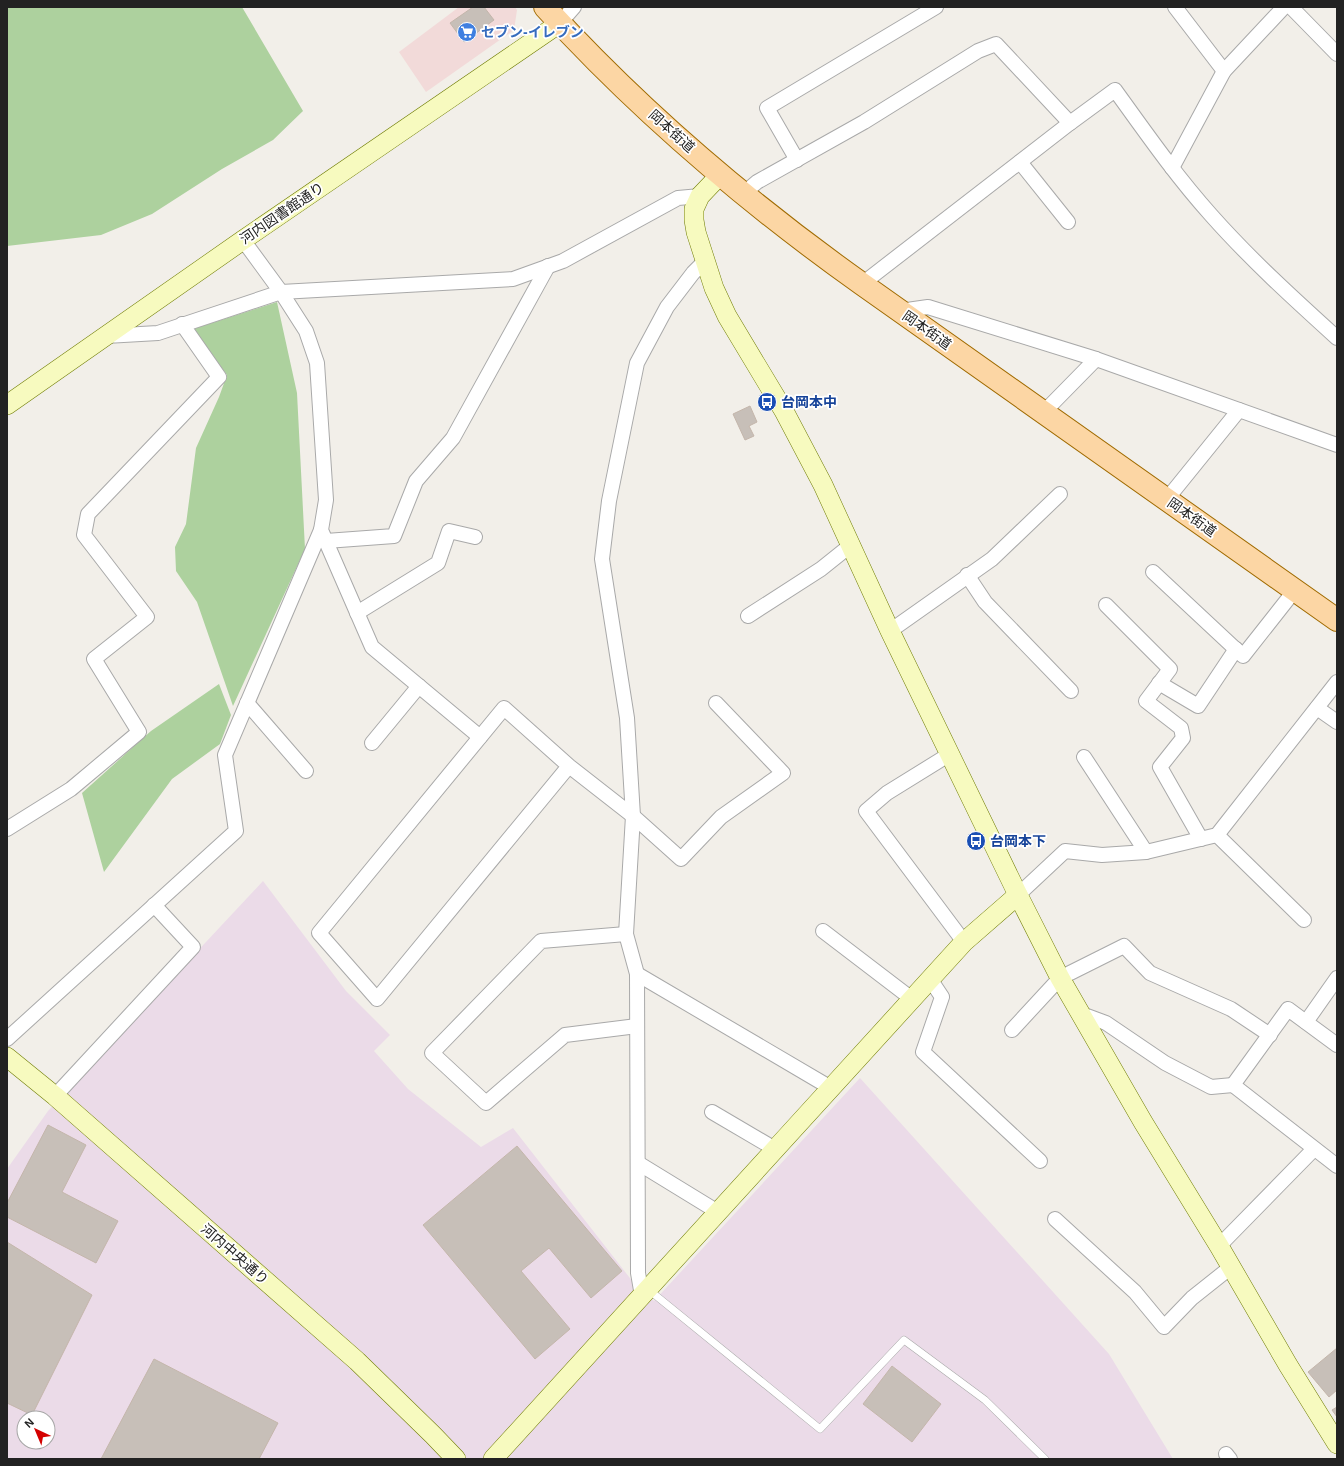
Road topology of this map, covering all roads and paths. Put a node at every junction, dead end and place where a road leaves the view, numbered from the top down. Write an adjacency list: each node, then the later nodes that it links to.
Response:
1 (545, 7): 7 (main road, 岡本街道)
2 (574, 7): 7 (street)
3 (936, 7): 11 (street)
4 (1175, 7): 9 (street)
5 (1284, 7): 9 (street)
6 (1292, 7): 8 (street)
7 (560, 23): 14 (main road, 岡本街道); 18 (street, 河内図書館通り)
8 (1337, 54)
9 (1224, 71): 13 (street)
10 (1070, 123): 11 (street); 12 (street); 13 (street)
11 (796, 160): 15 (street)
12 (1020, 162): 17 (street); 21 (street)
13 (1172, 168): 26 (street)
14 (720, 175): 15 (main road, 岡本街道); 16 (street)
15 (743, 194): 21 (main road, 岡本街道)
16 (700, 196): 19 (street); 20 (street)
17 (1068, 222)
18 (243, 240): 22 (street); 25 (street, 河内図書館通り)
19 (705, 261): 36 (street); 60 (street)
20 (548, 266): 22 (street); 34 (street)
21 (862, 284): 23 (main road, 岡本街道)
22 (281, 292): 24 (street); 34 (street)
23 (900, 311): 27 (street); 30 (main road, 岡本街道)
24 (182, 324): 25 (street); 61 (street)
25 (106, 336): 28 (street, 河内図書館通り)
26 (1337, 338)
27 (1096, 359): 29 (street); 30 (street)
28 (7, 405)
29 (1239, 410): 31 (street); 33 (street)
30 (1044, 412): 33 (main road, 岡本街道)
31 (1337, 446)
32 (1060, 494): 38 (street)
33 (1167, 499): 39 (main road, 岡本街道)
34 (323, 536): 41 (street); 51 (street)
35 (475, 537): 41 (street)
36 (851, 545): 42 (street); 44 (street)
37 (1153, 572): 45 (street)
38 (967, 575): 44 (street); 49 (street)
39 (1295, 590): 43 (main road, 岡本街道); 45 (street)
40 (1106, 604): 47 (street)
41 (357, 613): 48 (street)
42 (748, 616)
43 (1337, 620)
44 (890, 631): 56 (street)
45 (1236, 649): 47 (street)
46 (1337, 682): 52 (street)
47 (1159, 683): 63 (street)
48 (419, 686): 54 (street); 55 (street)
49 (1071, 691)
50 (716, 702): 60 (street)
51 (247, 703): 59 (street); 66 (street)
52 (1317, 708): 53 (street); 62 (street)
53 (1337, 722)
54 (480, 737): 58 (street); 58 (street)
55 (372, 743)
56 (950, 754): 65 (street); 70 (street)
57 (1084, 757): 64 (street)
58 (569, 766): 60 (street)
59 (306, 770)
60 (634, 816): 69 (street)
61 (7, 829)
62 (1217, 835): 63 (street); 67 (street)
63 (1201, 839): 64 (street)
64 (1146, 852): 65 (street)
65 (1018, 895): 70 (street); 72 (street)
66 (154, 905): 81 (street); 86 (street)
67 (1304, 920)
68 (823, 931): 75 (street)
69 (626, 934): 71 (street); 78 (street)
70 (964, 942): 74 (street)
71 (636, 974): 78 (street); 85 (street)
72 (1060, 978): 76 (street); 79 (street); 80 (street)
73 (1337, 978): 77 (street)
74 (930, 979): 75 (street); 90 (street)
75 (912, 999): 85 (street)
76 (1079, 1013): 84 (street); 95 (street)
77 (1306, 1022): 80 (street); 82 (street)
78 (637, 1026): 91 (street)
79 (1012, 1030)
80 (1270, 1035): 84 (street)
81 (7, 1039)
82 (1337, 1044)
83 (7, 1057): 86 (street, 河内中央通り)
84 (1233, 1085): 89 (street)
85 (831, 1088): 88 (street)
86 (55, 1096): 99 (street, 河内中央通り)
87 (712, 1112): 88 (street)
88 (775, 1149): 93 (street)
89 (1314, 1149): 92 (street); 95 (street)
90 (1040, 1161)
91 (638, 1163): 93 (street); 97 (street)
92 (1337, 1166)
93 (718, 1212): 97 (street)
94 (1055, 1219): 96 (street)
95 (1219, 1246): 96 (street)
96 (1231, 1267): 98 (street)
97 (645, 1293): 100 (street); 101 (lane)
98 (1337, 1444)
99 (456, 1459)
100 (493, 1459)
101 (1045, 1459)

